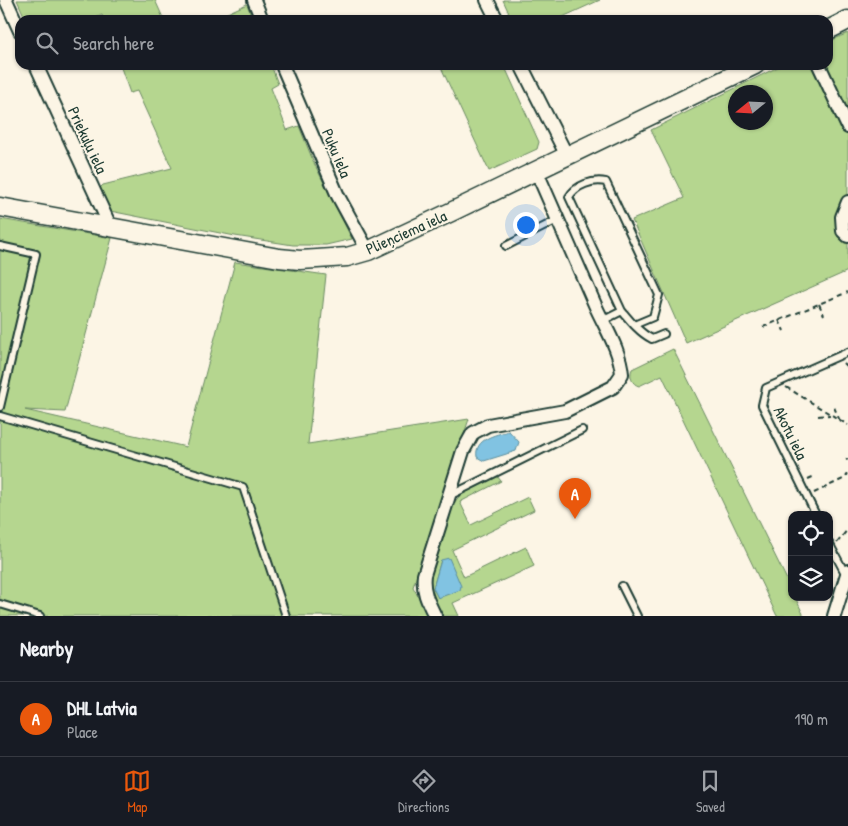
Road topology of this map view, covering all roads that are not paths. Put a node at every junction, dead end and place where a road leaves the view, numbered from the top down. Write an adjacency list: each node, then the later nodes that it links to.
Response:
1 (6, 0): 6 (street)
2 (254, 0): 4 (street)
3 (487, 0): 5 (street)
4 (260, 15)
5 (495, 15)
6 (15, 20)
7 (848, 20): 8 (main road)
8 (833, 28)
9 (38, 70): 20 (street, Priekuļu iela)
10 (284, 70): 24 (street, Puķu iela)
11 (524, 70): 15 (street)
12 (744, 70): 15 (main road, Plieņciema iela)
13 (821, 70): 14 (street)
14 (848, 127)
15 (567, 156): 16 (main road, Plieņciema iela)
16 (536, 170): 19 (street); 24 (main road, Plieņciema iela)
17 (848, 202): 21 (street)
18 (0, 207): 20 (main road, Plieņciema iela)
19 (557, 220): 23 (lane); 26 (street)
20 (112, 228): 24 (main road, Plieņciema iela)
21 (848, 236)
22 (0, 246): 30 (lane)
23 (506, 246)
24 (368, 251)
25 (622, 311): 26 (lane); 27 (lane); 27 (lane)
26 (602, 320): 33 (street)
27 (634, 325): 28 (lane)
28 (664, 334)
29 (848, 352): 34 (lane, Akotu iela)
30 (0, 407)
31 (0, 416): 40 (lane)
32 (582, 430): 33 (lane)
33 (449, 496): 41 (street)
34 (814, 511)
35 (833, 550): 36 (lane)
36 (847, 573): 43 (street)
37 (622, 586): 42 (lane)
38 (0, 604): 39 (lane)
39 (40, 616)
40 (286, 616)
41 (435, 616)
42 (637, 616)
43 (834, 616)

